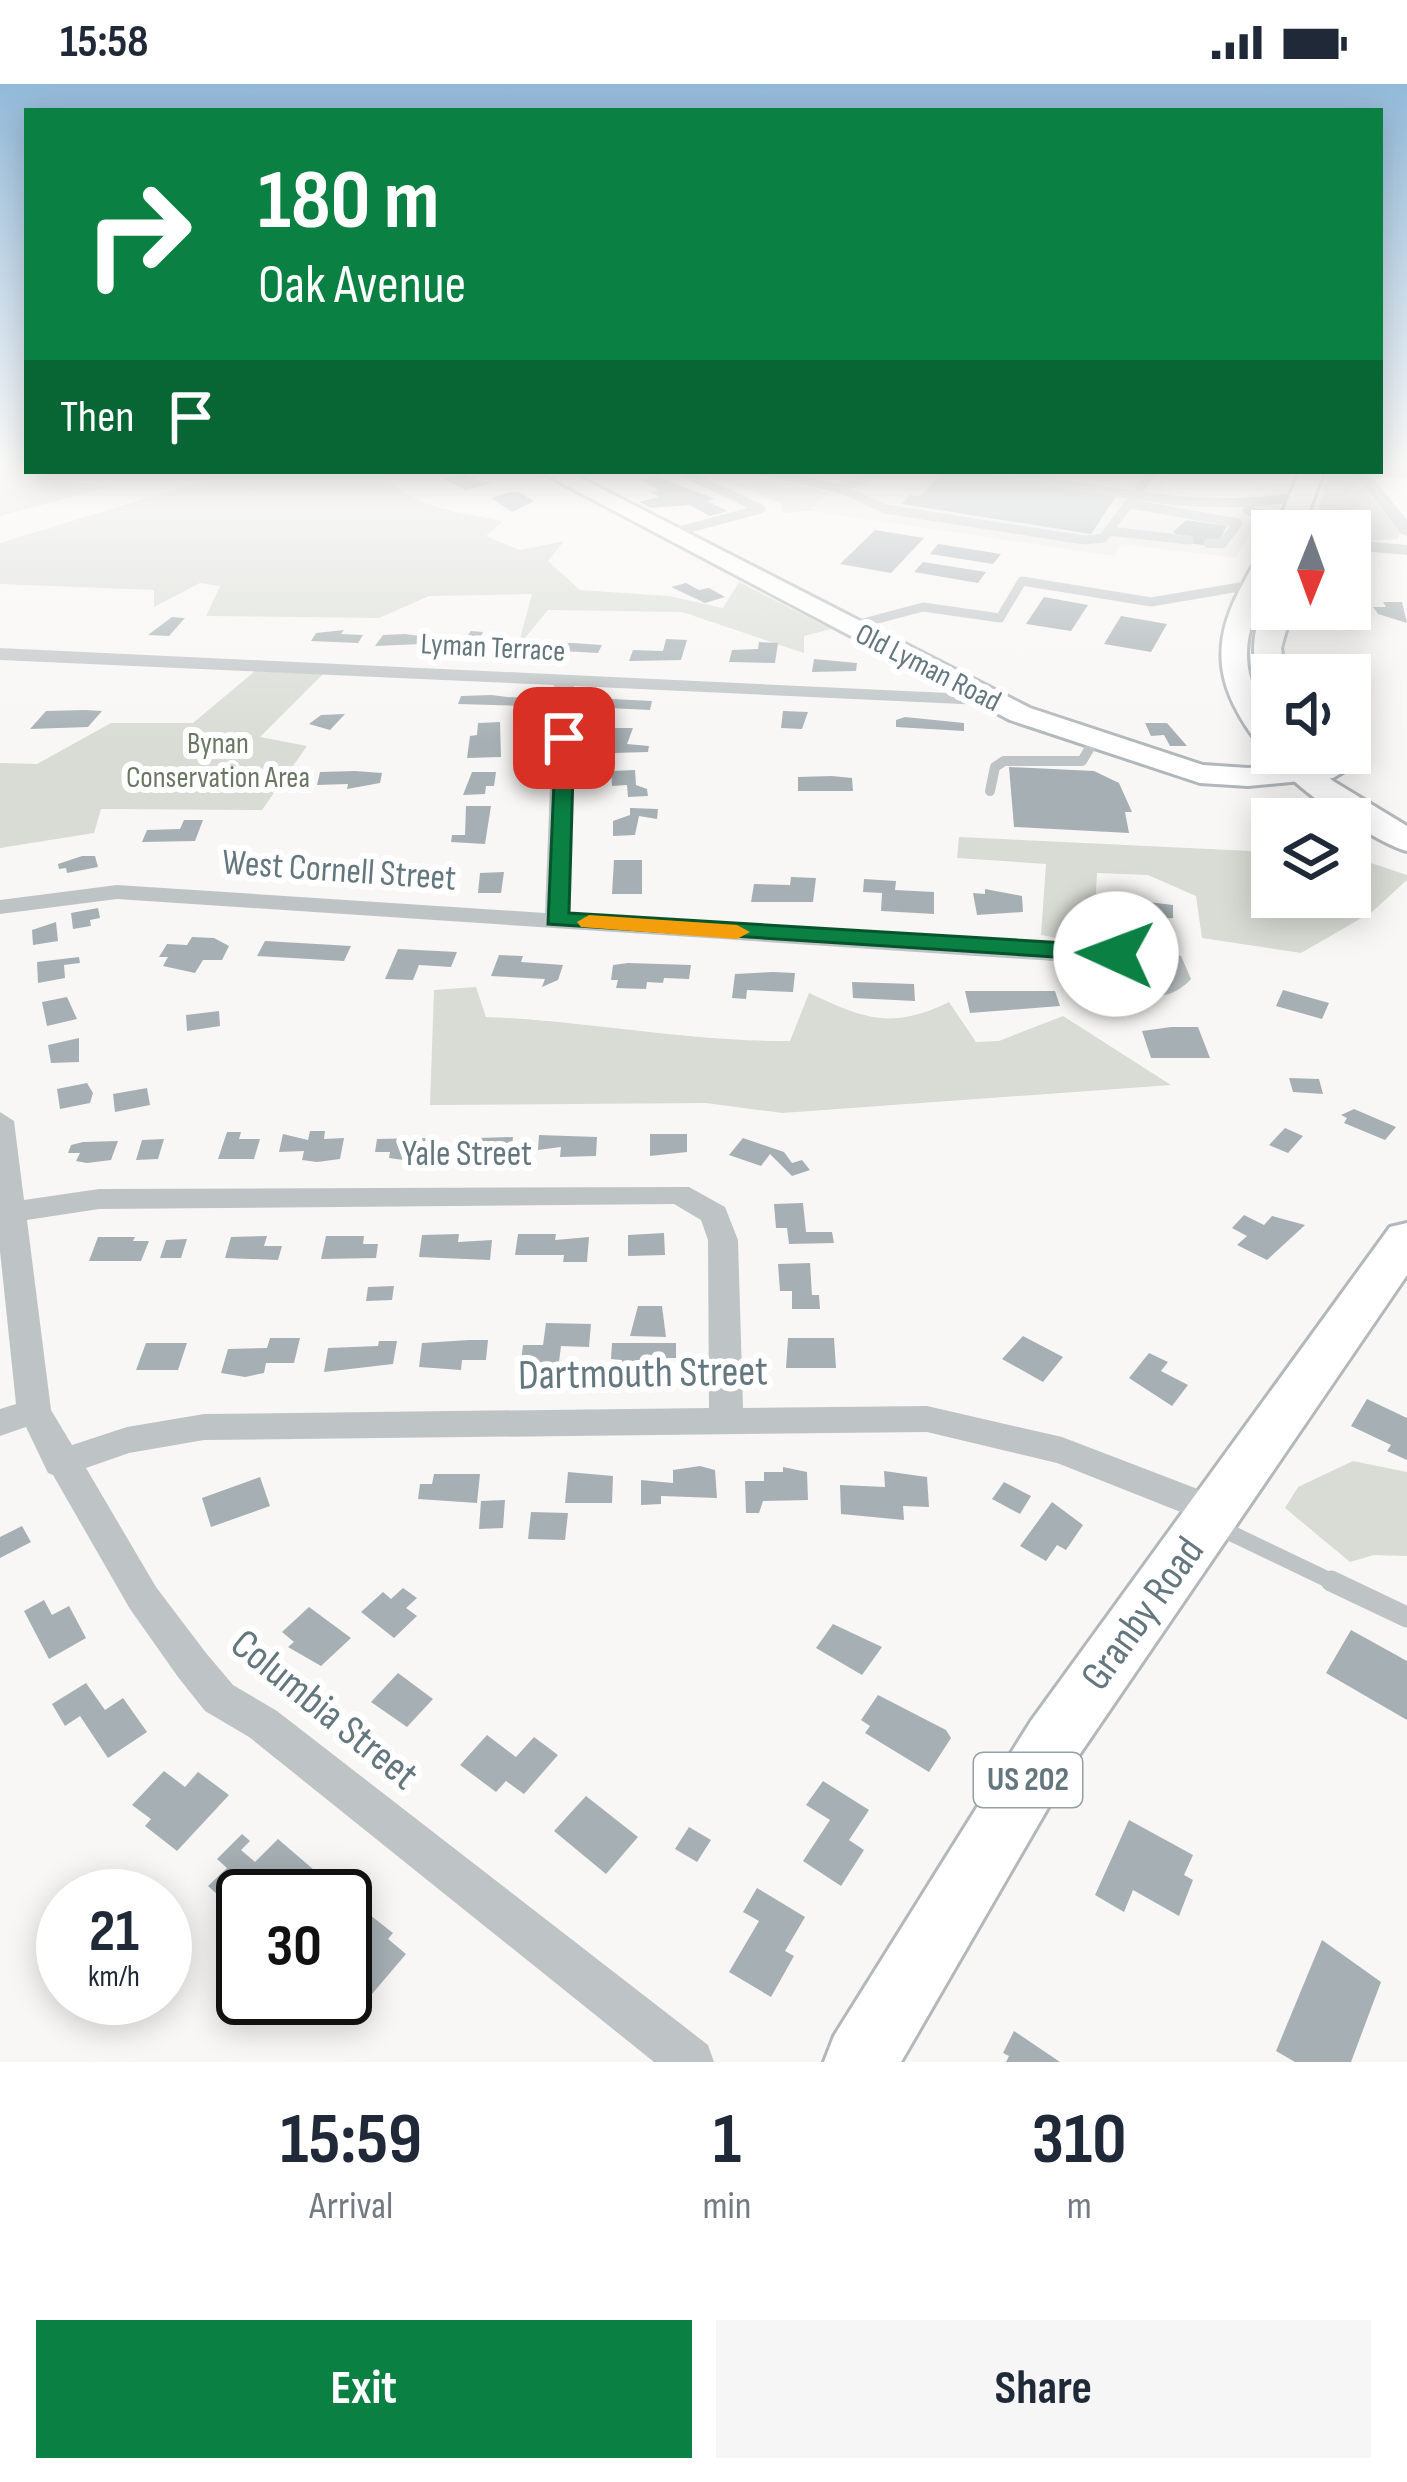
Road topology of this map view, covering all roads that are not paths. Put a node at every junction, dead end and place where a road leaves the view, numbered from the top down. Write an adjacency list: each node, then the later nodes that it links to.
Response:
1 (719, 558): 4 (main road, Old Lyman Road)
2 (1251, 575): 4 (lane)
3 (1251, 600): 8 (main road)
4 (848, 627): 7 (main road, Old Lyman Road)
5 (0, 654): 6 (street, Lyman Terrace)
6 (564, 682): 7 (street, Lyman Terrace); 17 (street)
7 (983, 699): 9 (main road, Old Lyman Road)
8 (1251, 715)
9 (1094, 741): 10 (main road, Old Lyman Road); 13 (lane)
10 (1251, 770)
11 (1324, 774): 15 (main road)
12 (1330, 774): 14 (main road)
13 (990, 791)
14 (1407, 819)
15 (1407, 841)
16 (0, 907): 17 (street, West Cornell Street)
17 (557, 919): 18 (street, West Cornell Street)
18 (1112, 957)
19 (0, 1121): 20 (street, Columbia Street)
20 (12, 1212): 22 (street, Columbia Street); 23 (street, Yale Street)
21 (1407, 1239): 25 (main road, Granby Road / US 202)
22 (17, 1417): 24 (street, Columbia Street)
23 (726, 1417): 24 (street, Dartmouth Street); 25 (street, Dartmouth Street)
24 (60, 1462): 27 (street, Columbia Street)
25 (1212, 1517): 26 (lane); 28 (main road, Granby Road / US 202)
26 (1407, 1617)
27 (691, 2062)
28 (860, 2062)

